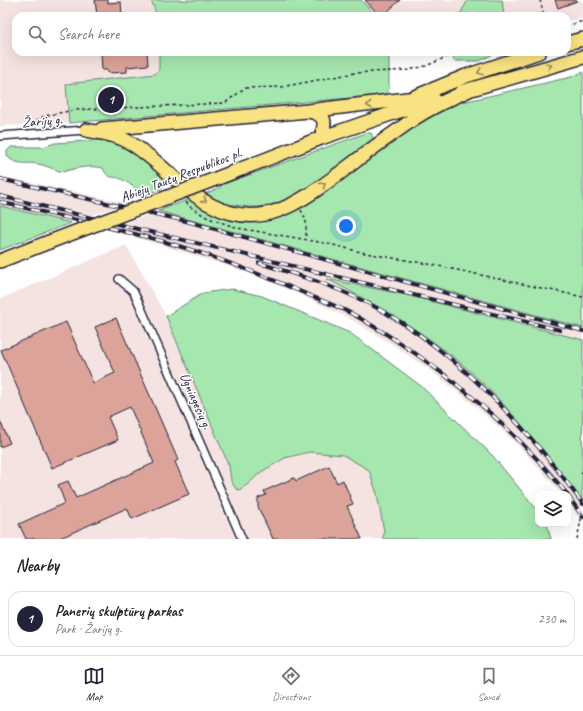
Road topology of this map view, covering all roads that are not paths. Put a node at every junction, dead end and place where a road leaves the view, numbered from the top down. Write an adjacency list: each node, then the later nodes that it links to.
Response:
1 (583, 39): 2 (highway)
2 (571, 42)
3 (527, 56): 6 (highway, Abiejų Tautų Respublikos pl., one-way to 6)
4 (583, 57): 5 (highway, Abiejų Tautų Respublikos pl., one-way to 4)
5 (469, 90): 8 (highway, Abiejų Tautų Respublikos pl.); 13 (highway, one-way to 5)
6 (407, 99): 7 (highway, one-way to 7); 8 (highway, Abiejų Tautų Respublikos pl.)
7 (308, 111): 9 (highway); 12 (highway)
8 (373, 120): 12 (highway, Abiejų Tautų Respublikos pl.)
9 (146, 126): 10 (highway); 13 (highway)
10 (86, 130): 11 (street, Žarijų g.); 13 (highway)
11 (0, 136)
12 (321, 138): 14 (highway, Abiejų Tautų Respublikos pl., bridge)
13 (141, 150)
14 (0, 261)
15 (119, 278): 16 (street, Ugniagesių g.)
16 (242, 539)

